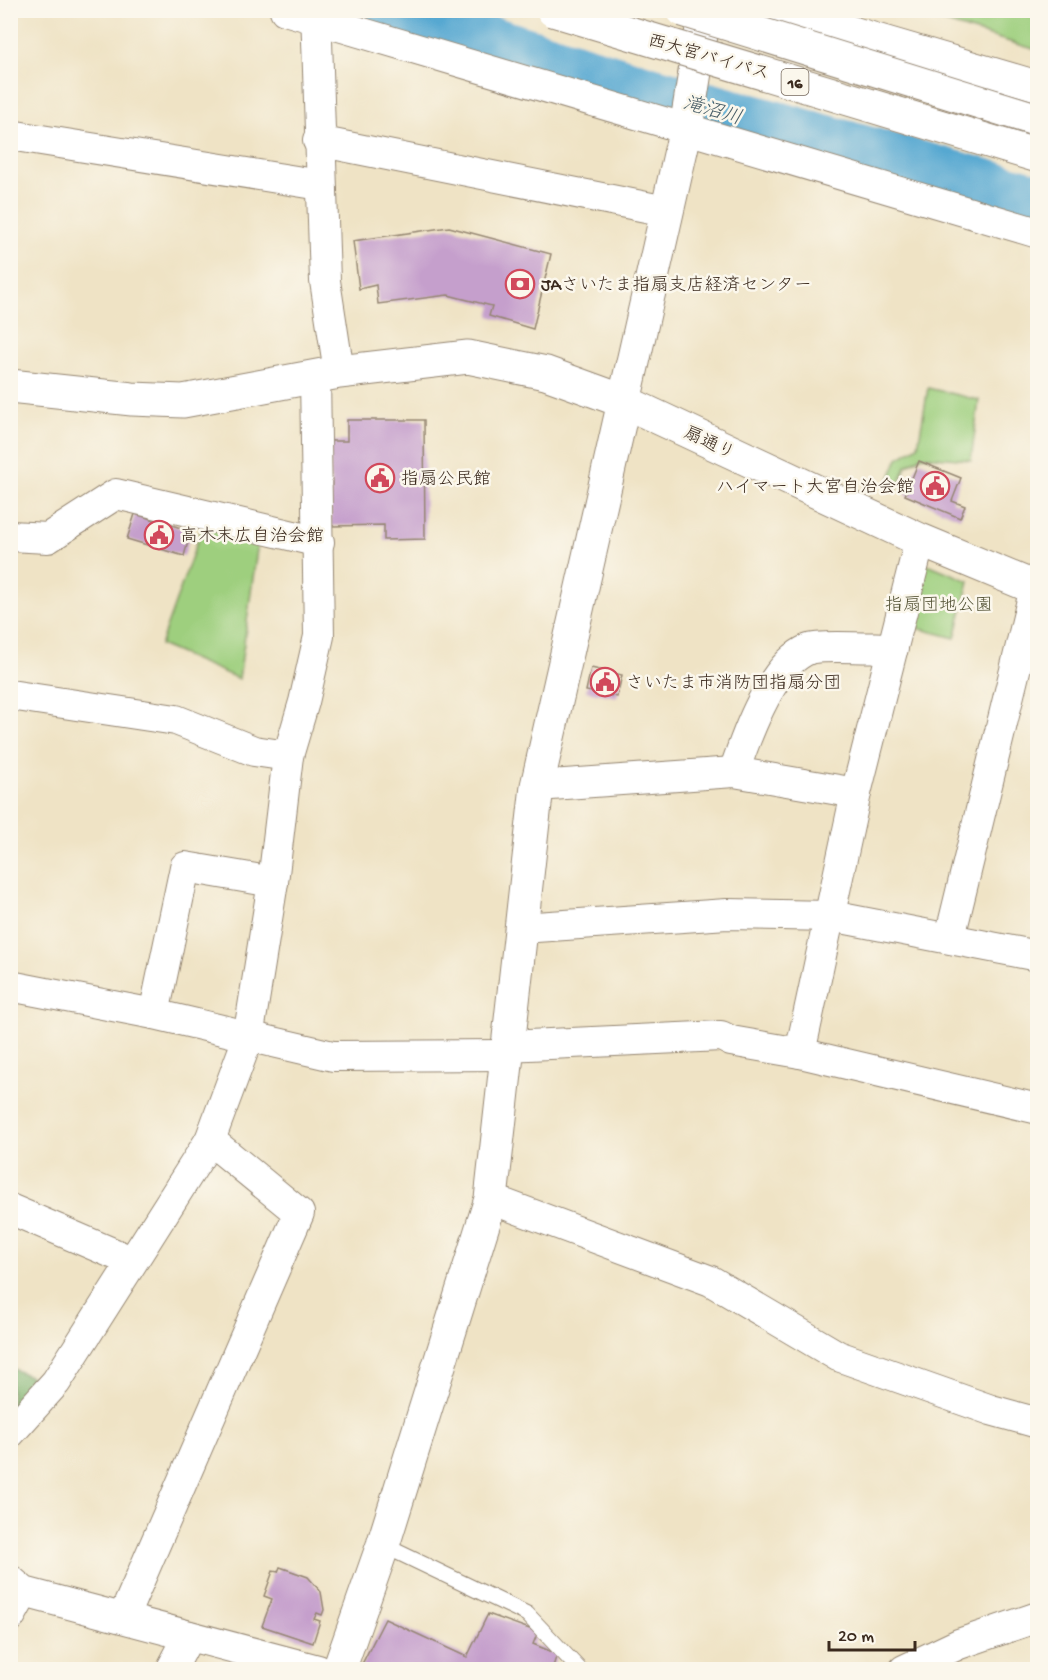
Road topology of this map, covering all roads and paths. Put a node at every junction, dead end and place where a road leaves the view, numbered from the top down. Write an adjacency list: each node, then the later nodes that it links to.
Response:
1 (285, 10): 6 (street)
2 (552, 10): 12 (main road, 西大宮バイパス / 16, bridge)
3 (683, 10): 8 (main road, 西大宮バイパス / 16, bridge)
4 (705, 10): 9 (main road)
5 (779, 10): 7 (street)
6 (317, 16): 9 (street); 11 (street)
7 (1038, 86)
8 (1038, 120)
9 (687, 123): 14 (main road); 15 (street)
10 (10, 135): 13 (street)
11 (318, 141): 13 (street); 14 (street)
12 (1038, 156)
13 (321, 185): 16 (street)
14 (666, 211): 18 (main road)
15 (1038, 233)
16 (327, 374): 17 (main road, 扇通り); 18 (main road, 扇通り); 21 (street)
17 (10, 386)
18 (623, 401): 20 (main road, 扇通り); 27 (main road)
19 (10, 536): 21 (street)
20 (920, 540): 22 (main road, 扇通り); 23 (street)
21 (319, 542): 25 (street)
22 (1036, 589): 32 (street)
23 (892, 648): 26 (street); 28 (street)
24 (10, 695): 25 (street)
25 (288, 756): 29 (street)
26 (734, 772): 27 (street); 28 (street)
27 (537, 786): 31 (main road)
28 (856, 794): 30 (street)
29 (273, 882): 35 (street); 36 (street)
30 (831, 916): 31 (street); 32 (street); 38 (street)
31 (520, 928): 37 (main road)
32 (950, 937): 33 (street)
33 (1038, 956)
34 (10, 986): 35 (street)
35 (154, 1014): 36 (street)
36 (248, 1038): 37 (street); 40 (street)
37 (506, 1051): 38 (street); 41 (main road)
38 (800, 1053): 39 (street)
39 (1038, 1109)
40 (210, 1140): 43 (street); 49 (street)
41 (490, 1199): 44 (street); 46 (main road)
42 (10, 1209): 43 (street)
43 (131, 1261): 45 (street)
44 (1038, 1423)
45 (10, 1433)
46 (383, 1545): 53 (main road); 54 (lane)
47 (15, 1596): 49 (street)
48 (1038, 1617): 55 (street)
49 (123, 1618): 50 (street)
50 (189, 1636): 51 (street); 52 (street)
51 (171, 1670)
52 (318, 1670)
53 (339, 1670)
54 (580, 1670)
55 (904, 1670)

